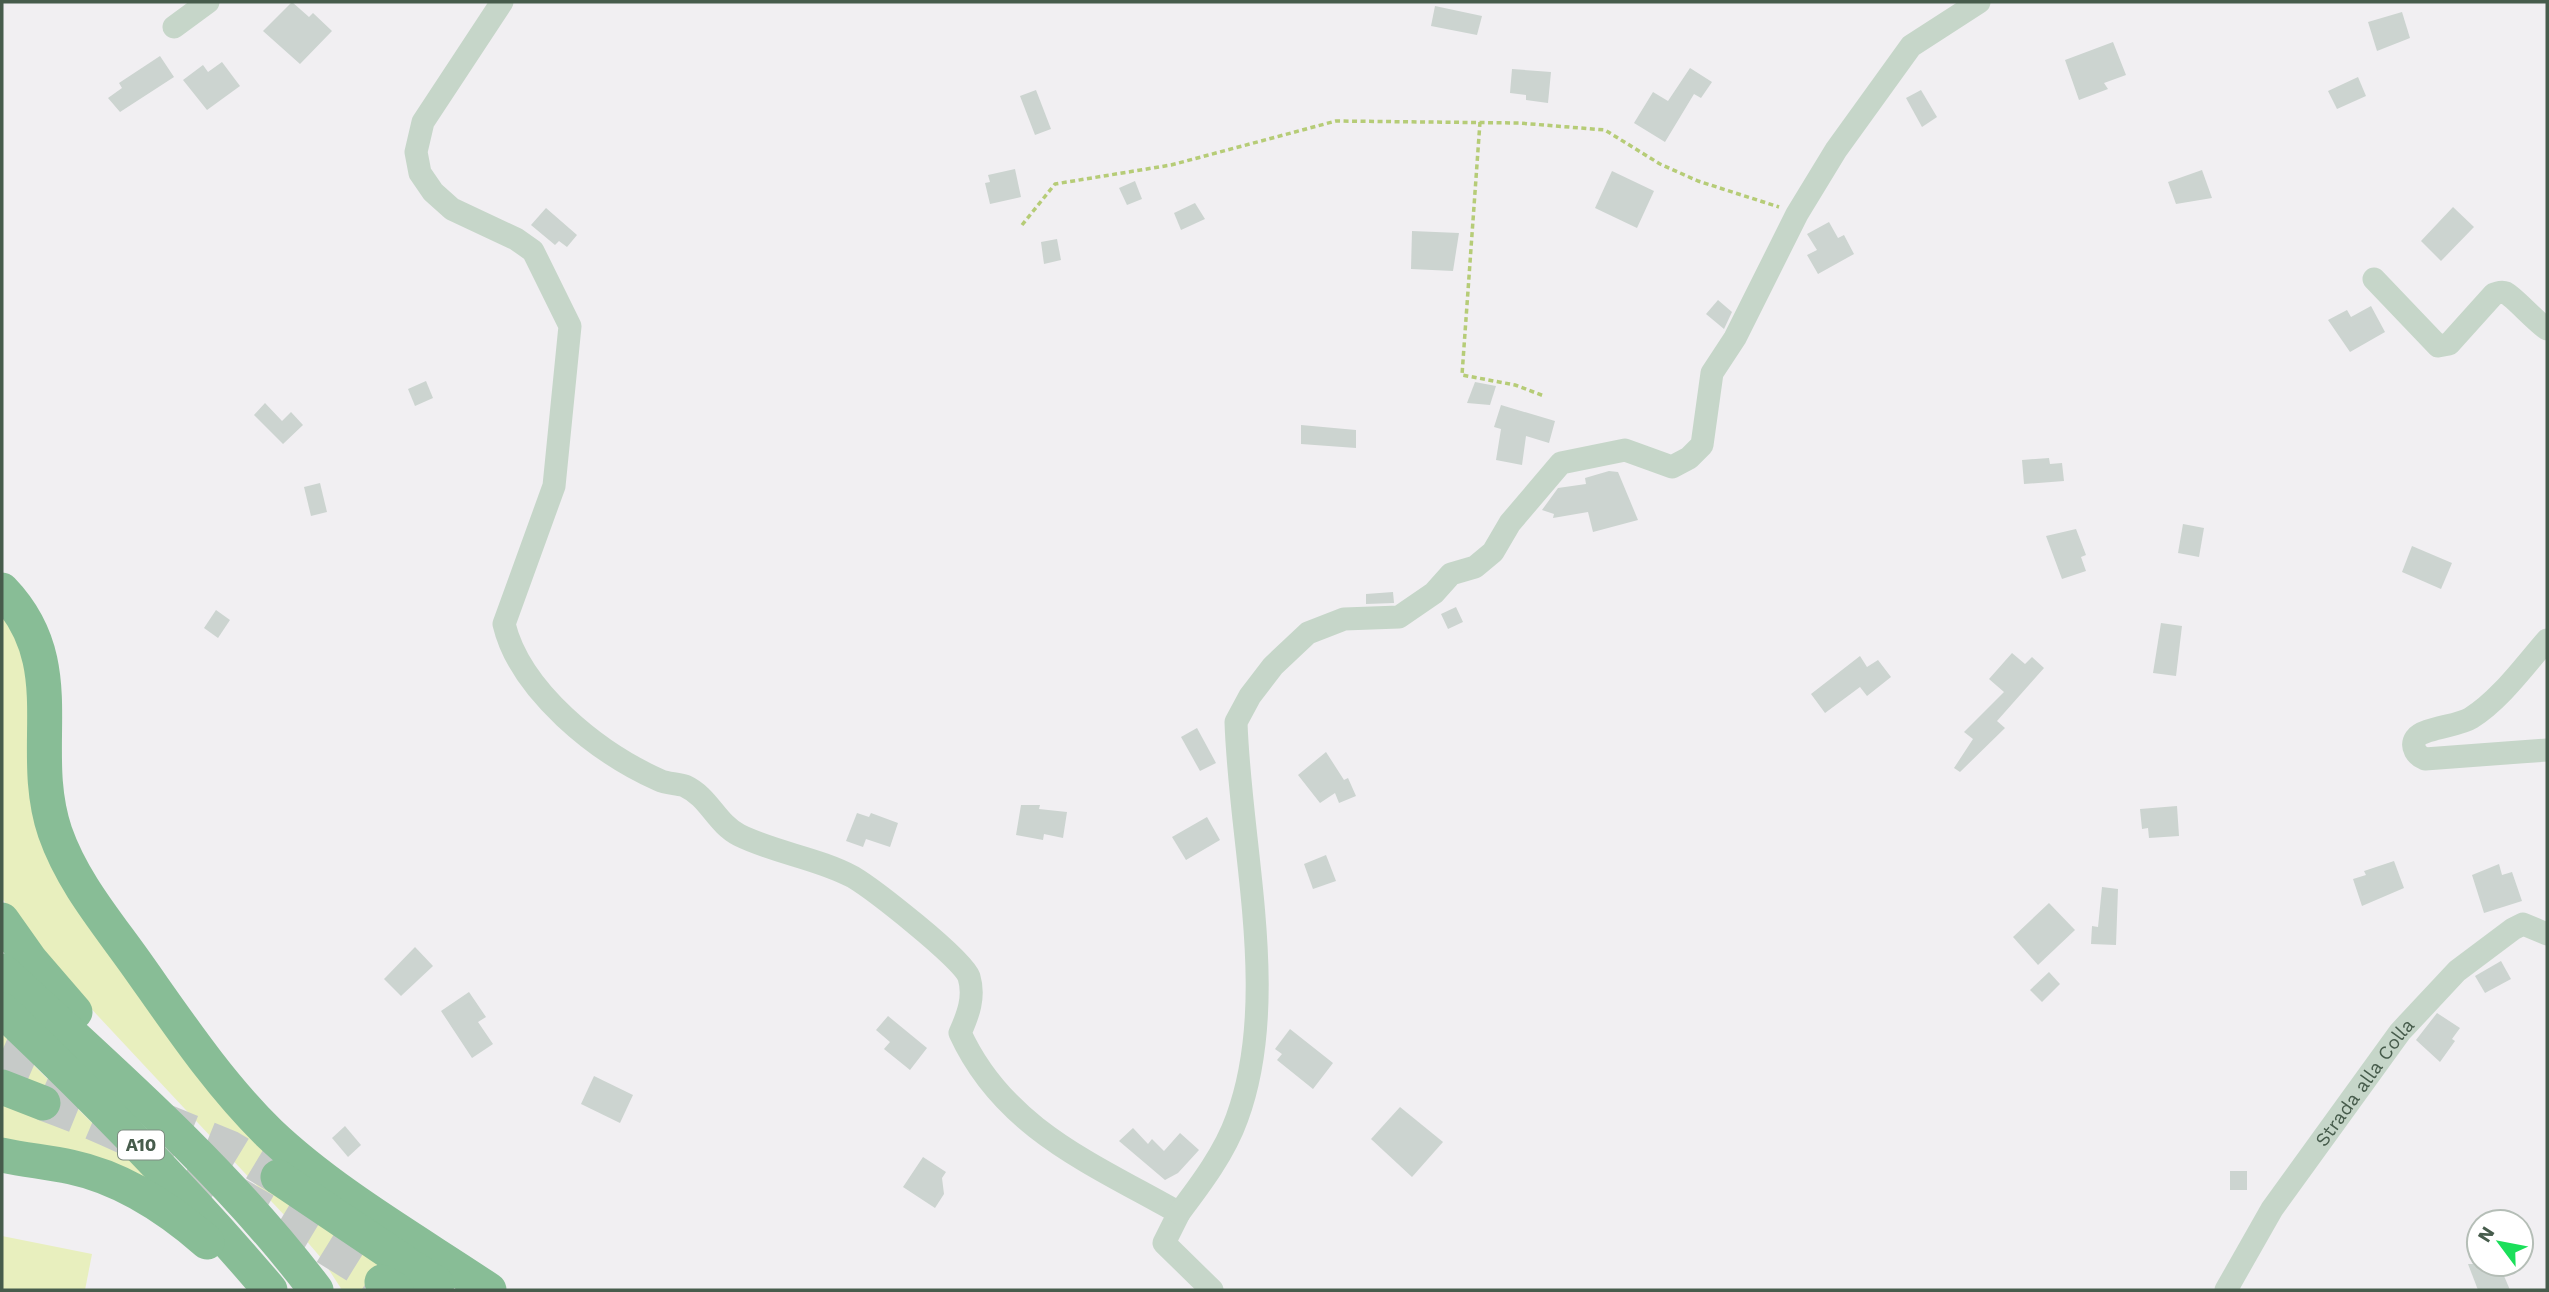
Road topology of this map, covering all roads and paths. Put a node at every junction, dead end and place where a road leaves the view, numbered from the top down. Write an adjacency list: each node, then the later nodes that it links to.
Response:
1 (208, 2): 4 (street)
2 (502, 2): 23 (street)
3 (1979, 2): 6 (street)
4 (174, 27)
5 (1480, 122): 6 (path); 7 (path); 10 (path)
6 (1797, 214): 23 (street)
7 (1022, 225)
8 (2374, 279): 9 (street)
9 (2547, 329)
10 (1544, 396)
11 (2, 590): 27 (highway)
12 (2547, 640): 13 (street)
13 (2547, 750)
14 (2, 920): 19 (highway)
15 (2547, 934): 29 (street, Strada alla Colla)
16 (2, 971): 19 (highway, A10)
17 (2, 1010): 24 (highway, A10)
18 (2, 1087): 20 (highway)
19 (134, 1094): 25 (highway, A10)
20 (43, 1103)
21 (2, 1155): 24 (highway)
22 (278, 1177): 26 (highway)
23 (1179, 1213): 28 (street)
24 (267, 1290)
25 (316, 1290)
26 (446, 1290)
27 (489, 1290)
28 (1212, 1290)
29 (2226, 1290)

